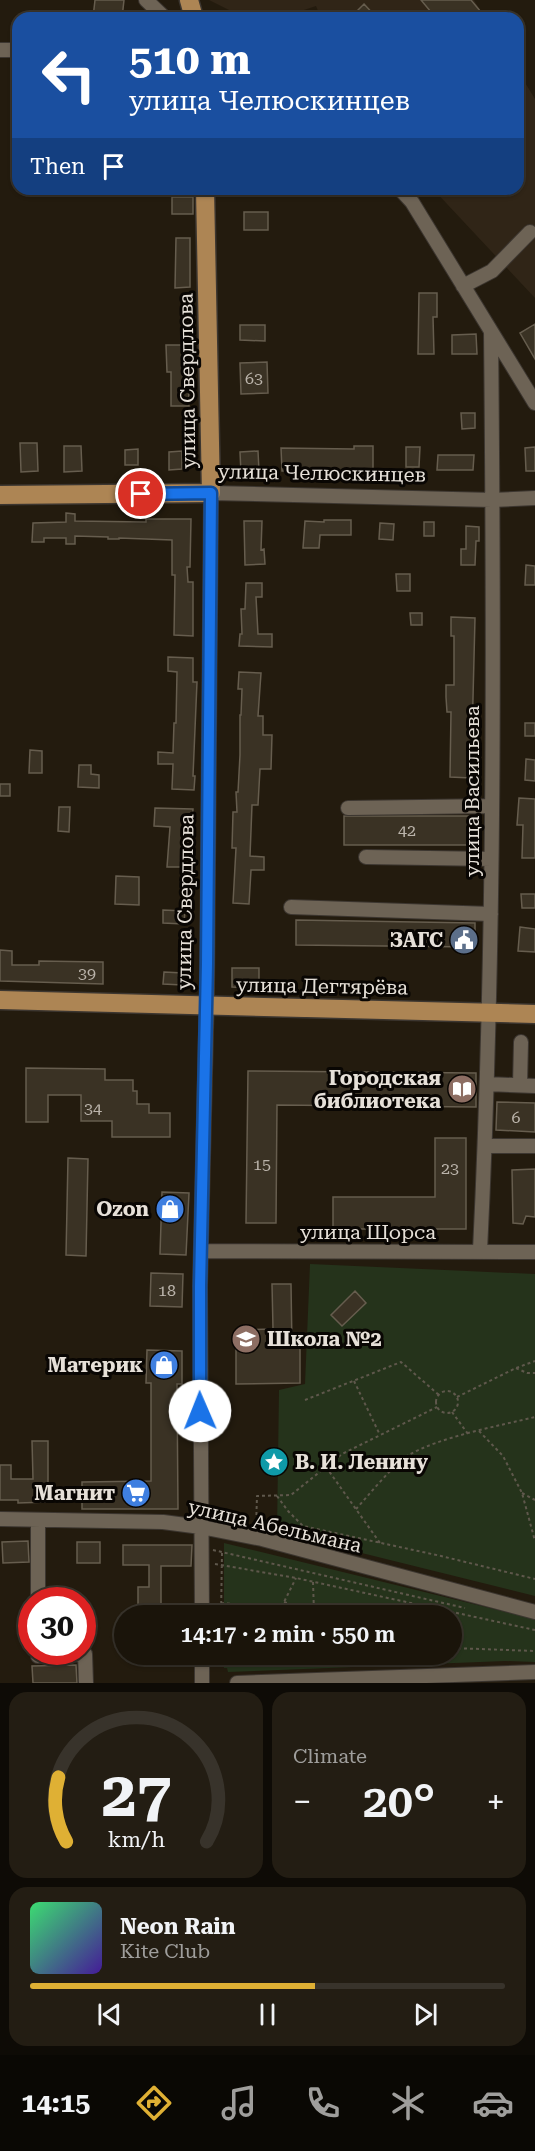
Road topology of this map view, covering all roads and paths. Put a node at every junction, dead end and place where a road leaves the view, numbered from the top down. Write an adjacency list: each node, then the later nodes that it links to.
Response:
1 (146, 0): 2 (street)
2 (159, 12)
3 (205, 195): 9 (main road, улица Свердлова)
4 (406, 195): 6 (street)
5 (530, 231): 6 (street)
6 (463, 286): 7 (street)
7 (491, 331): 8 (street); 12 (street, улица Васильева)
8 (535, 403)
9 (211, 493): 10 (main road, улица Челюскинцев); 12 (street, улица Челюскинцев); 20 (street, улица Свердлова)
10 (0, 495)
11 (535, 498): 12 (street, улица Челюскинцев)
12 (492, 500): 13 (street, улица Васильева)
13 (492, 806): 14 (street); 16 (street, улица Васильева)
14 (348, 808)
15 (366, 857): 16 (street)
16 (491, 859): 18 (street, улица Васильева)
17 (291, 907): 18 (street)
18 (491, 914): 21 (street, улица Васильева)
19 (0, 1000): 20 (main road, улица Дегтярёва)
20 (206, 1006): 21 (main road, улица Дегтярёва); 29 (street, улица Свердлова)
21 (490, 1012): 22 (main road, улица Дегтярёва); 24 (street, улица Васильева)
22 (535, 1014)
23 (521, 1042): 25 (street)
24 (487, 1084): 25 (street); 27 (street, улица Васильева)
25 (520, 1085): 26 (street)
26 (535, 1086)
27 (485, 1146): 28 (street); 30 (street, улица Васильева)
28 (535, 1146)
29 (201, 1251): 30 (street, улица Щорса); 52 (street, улица Свердлова)
30 (480, 1251): 31 (street, улица Щорса)
31 (535, 1252)
32 (535, 1361): 33 (path)
33 (516, 1368): 34 (path); 37 (path)
34 (535, 1373)
35 (354, 1381): 36 (path); 38 (path); 44 (path)
36 (439, 1395): 37 (path); 39 (path)
37 (457, 1398): 40 (path)
38 (305, 1400)
39 (437, 1407): 40 (path); 44 (path)
40 (452, 1412): 43 (path)
41 (535, 1417): 42 (path)
42 (479, 1431): 43 (path); 46 (path)
43 (468, 1434): 49 (path)
44 (380, 1435): 45 (path)
45 (326, 1467): 47 (path); 49 (path)
46 (522, 1493): 48 (path); 54 (path)
47 (277, 1496): 53 (path); 55 (path)
48 (535, 1500)
49 (356, 1509): 55 (path)
50 (0, 1519): 51 (street, улица Абельмана)
51 (38, 1520): 52 (street, улица Абельмана); 62 (street)
52 (201, 1527): 57 (street, улица Свердлова); 72 (street, улица Абельмана)
53 (256, 1533)
54 (535, 1541)
55 (381, 1544): 60 (path)
56 (222, 1552): 57 (path); 58 (path); 71 (path)
57 (201, 1555): 58 (path); 66 (street, улица Свердлова)
58 (222, 1564): 59 (path); 65 (path)
59 (296, 1578): 61 (path); 63 (path)
60 (535, 1579)
61 (312, 1581): 64 (path); 70 (path)
62 (38, 1587)
63 (284, 1602): 68 (path); 69 (path)
64 (407, 1602): 73 (path)
65 (221, 1603): 67 (path)
66 (202, 1605)
67 (244, 1605)
68 (281, 1605)
69 (290, 1605)
70 (314, 1605)
71 (465, 1608)
72 (535, 1612)
73 (535, 1630)
74 (462, 1648): 75 (path)
75 (535, 1651)
76 (85, 1665): 80 (street)
77 (202, 1665): 81 (street)
78 (535, 1672): 79 (street)
79 (487, 1679): 82 (street)
80 (86, 1683)
81 (202, 1683)
82 (237, 1683)

